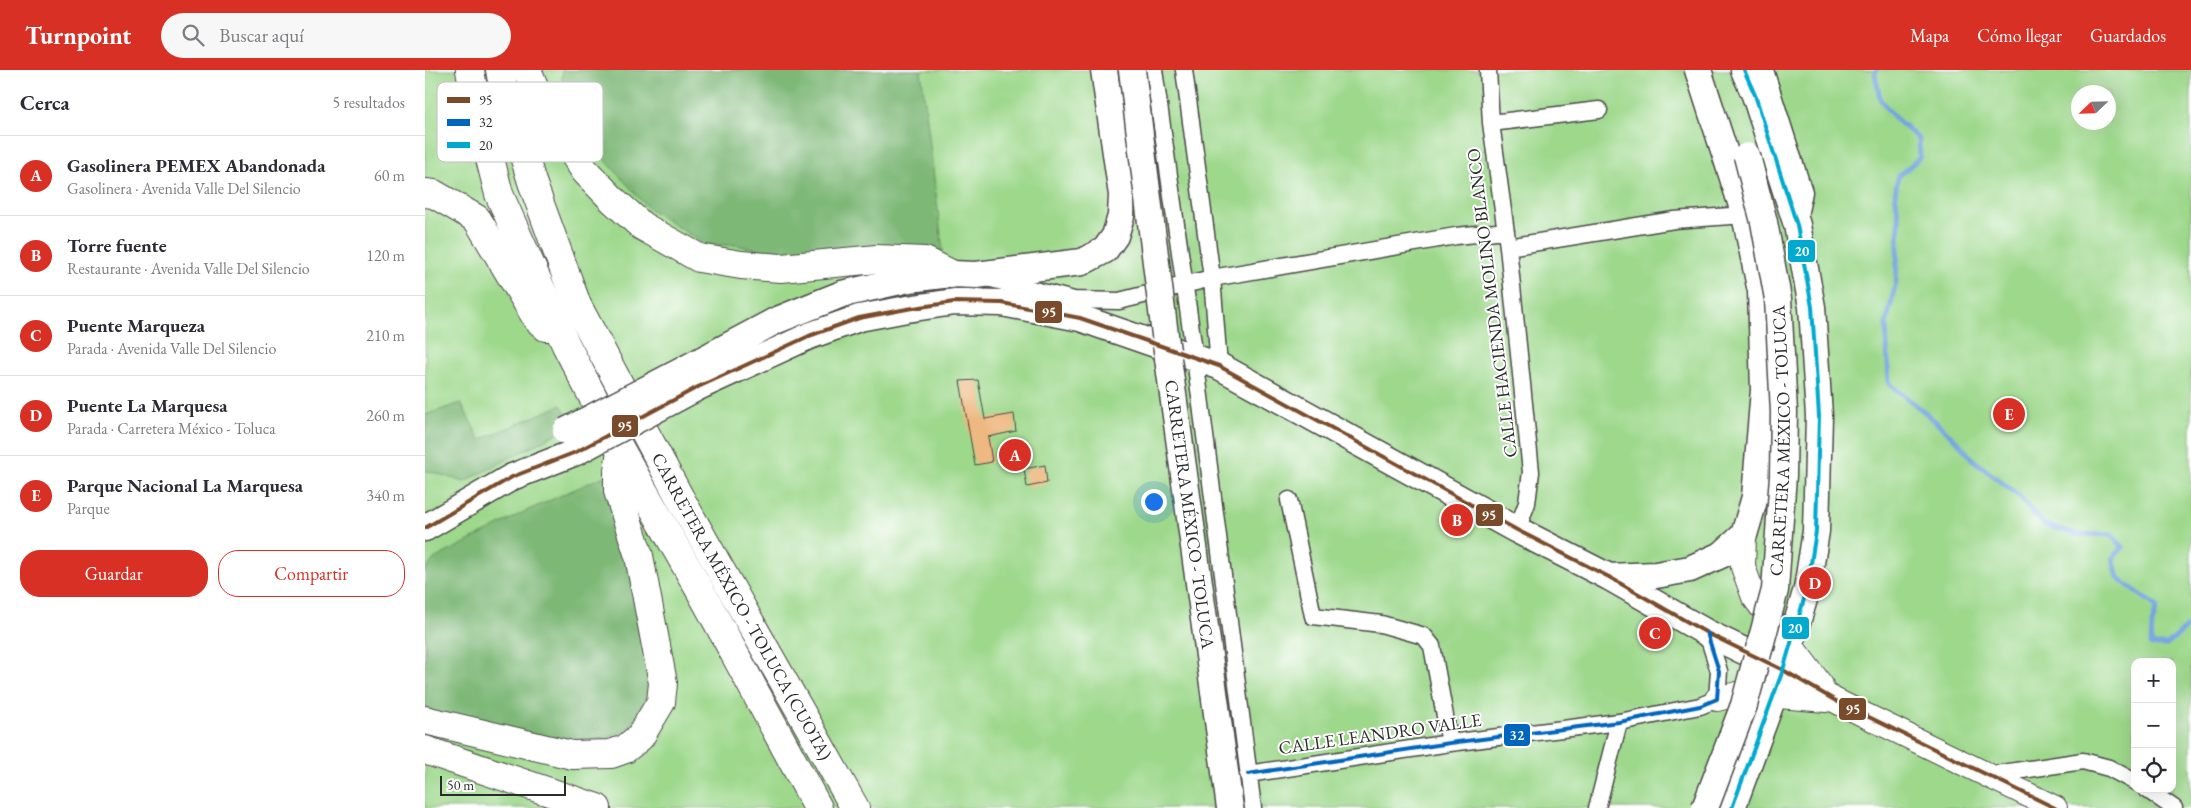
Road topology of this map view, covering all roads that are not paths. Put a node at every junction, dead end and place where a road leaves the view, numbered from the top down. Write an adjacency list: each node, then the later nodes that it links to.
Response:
1 (527, 70): 11 (highway)
2 (1104, 70): 21 (main road)
3 (1132, 70): 51 (main road, CARRETERA MÉXICO - TOLUCA, bridge)
4 (1154, 70): 23 (street)
5 (1185, 70): 22 (street)
6 (1488, 70): 13 (street, CALLE HACIENDA MOLINO BLANCO)
7 (1698, 70): 18 (main road)
8 (1716, 70): 54 (main road, CARRETERA MÉXICO - TOLUCA, bridge)
9 (1744, 70): 19 (main road)
10 (1765, 70): 19 (street)
11 (532, 82)
12 (1599, 110): 13 (street)
13 (1491, 123): 20 (street, CALLE HACIENDA MOLINO BLANCO)
14 (491, 162): 25 (highway, CARRETERA MÉXICO - TOLUCA (CUOTA))
15 (526, 162): 50 (highway, CARRETERA MÉXICO - TOLUCA (CUOTA))
16 (579, 162): 21 (highway)
17 (425, 192): 25 (highway)
18 (1745, 215): 20 (street); 33 (main road)
19 (1797, 225): 36 (main road)
20 (1507, 239): 22 (street); 32 (street, CALLE HACIENDA MOLINO BLANCO)
21 (964, 275): 23 (street); 24 (main road); 28 (main road)
22 (1212, 278): 23 (street); 27 (street)
23 (1183, 285): 26 (street)
24 (954, 302): 26 (main road); 28 (main road)
25 (566, 345): 29 (highway, CARRETERA MÉXICO - TOLUCA (CUOTA))
26 (1195, 358): 27 (main road); 44 (street)
27 (1219, 366): 32 (main road)
28 (693, 377): 31 (main road, bridge)
29 (621, 451): 40 (highway); 49 (highway, CARRETERA MÉXICO - TOLUCA (CUOTA))
30 (1289, 500): 42 (street)
31 (425, 528)
32 (1517, 530): 34 (main road)
33 (1744, 535): 34 (main road); 36 (main road)
34 (1609, 577): 35 (main road)
35 (1707, 633): 36 (main road); 38 (street)
36 (1786, 658): 37 (main road); 39 (main road)
37 (1774, 694): 38 (main road); 39 (main road); 55 (main road)
38 (1717, 699): 41 (street, CALLE LEANDRO VALLE)
39 (1836, 701): 45 (main road)
40 (425, 720)
41 (1619, 722): 42 (street, CALLE LEANDRO VALLE); 53 (street)
42 (1450, 744): 44 (street, CALLE LEANDRO VALLE)
43 (425, 750): 48 (highway)
44 (1247, 774): 52 (street)
45 (1989, 774): 46 (street); 56 (main road)
46 (2131, 780)
47 (2152, 793): 57 (street)
48 (597, 808)
49 (818, 808)
50 (855, 808)
51 (1229, 808)
52 (1253, 808)
53 (1597, 808)
54 (1705, 808)
55 (1732, 808)
56 (2055, 808)
57 (2175, 808)

